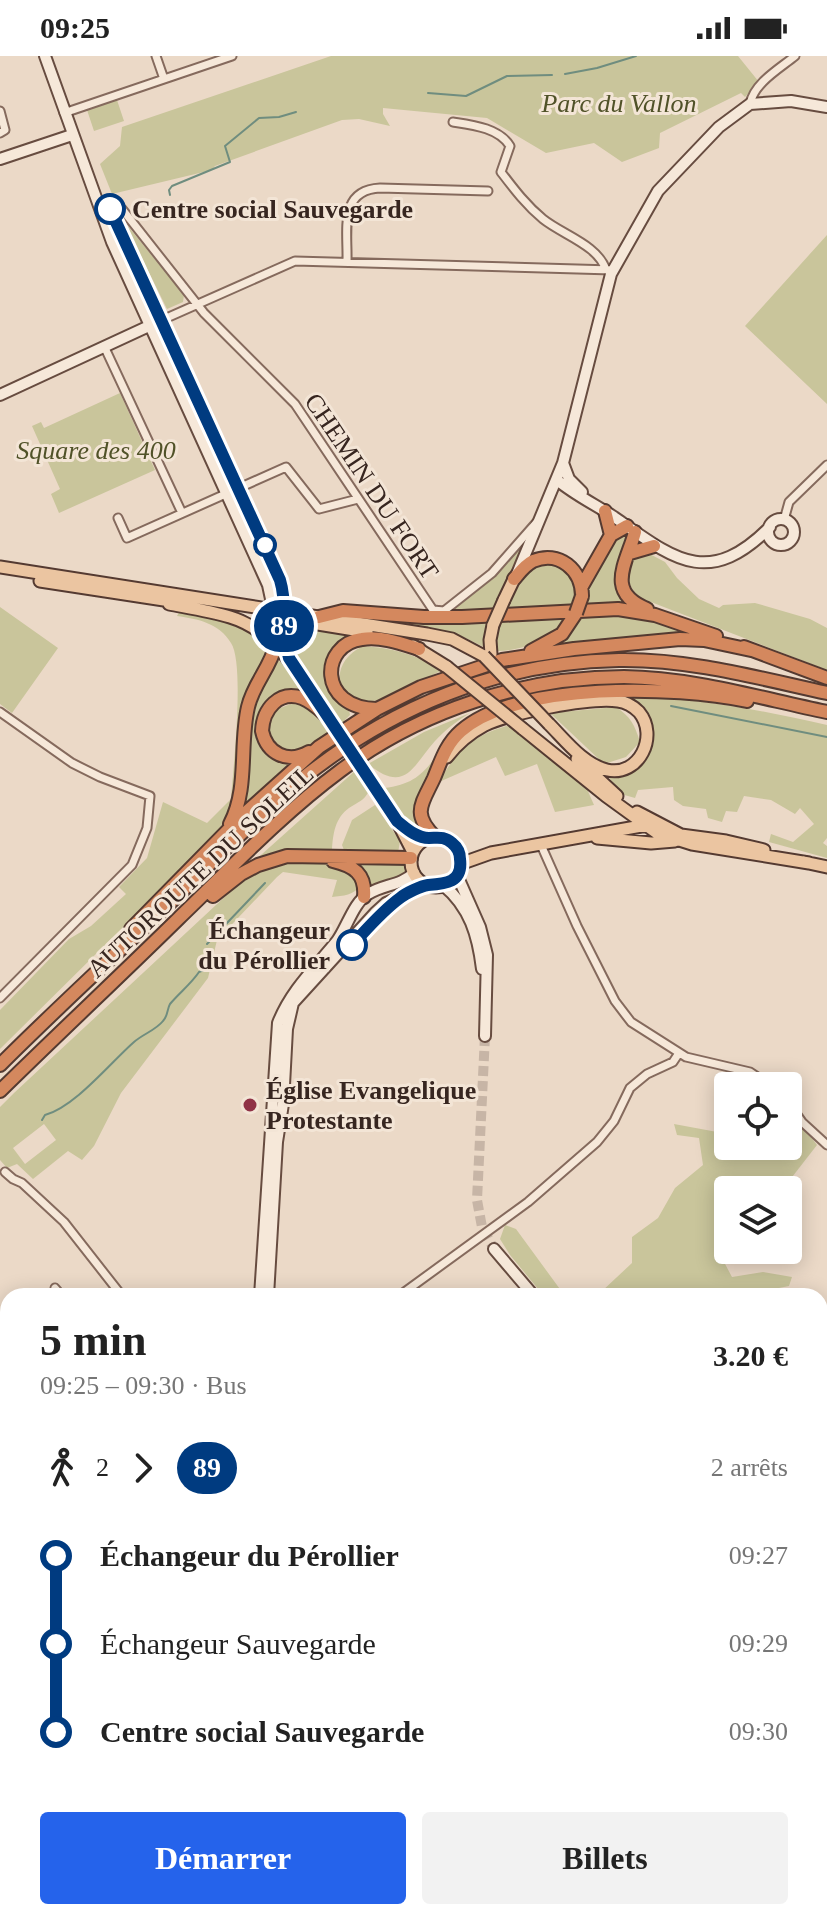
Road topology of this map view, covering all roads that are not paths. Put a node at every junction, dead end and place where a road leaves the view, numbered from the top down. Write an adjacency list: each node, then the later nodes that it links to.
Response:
1 (45, 56): 9 (street)
2 (156, 56): 5 (street)
3 (232, 56): 5 (street)
4 (795, 56): 6 (street)
5 (164, 79): 9 (street)
6 (750, 104): 7 (street); 17 (street)
7 (827, 107)
8 (0, 111): 11 (street)
9 (64, 113): 12 (street)
10 (453, 122): 17 (street)
11 (2, 132)
12 (72, 135): 13 (street); 20 (street)
13 (0, 159)
14 (488, 191): 16 (street)
15 (122, 209): 18 (street, CHEMIN DU FORT)
16 (347, 262): 17 (street); 18 (street)
17 (609, 270): 23 (street)
18 (197, 305): 19 (street); 27 (street, CHEMIN DU FORT)
19 (162, 320): 20 (street)
20 (150, 326): 21 (street); 26 (street)
21 (104, 346): 22 (street); 29 (street)
22 (0, 395)
23 (563, 463): 25 (street); 28 (street)
24 (827, 465): 31 (street)
25 (557, 480): 28 (street); 32 (street)
26 (226, 493): 27 (street); 29 (street); 45 (street)
27 (358, 499): 32 (street, CHEMIN DU FORT)
28 (605, 511): 34 (street); 35 (highway)
29 (182, 513): 30 (street)
30 (118, 518)
31 (784, 520): 33 (street); 36 (street)
32 (536, 523): 42 (street)
33 (770, 527): 36 (street); 37 (street)
34 (631, 529): 35 (highway); 38 (street); 39 (highway)
35 (611, 535): 43 (highway)
36 (772, 540): 37 (street)
37 (753, 544): 38 (street)
38 (654, 546): 39 (highway)
39 (630, 553): 47 (highway)
40 (0, 567): 45 (main road)
41 (0, 574): 44 (main road)
42 (514, 579): 43 (highway); 52 (main road, bridge)
43 (582, 591): 51 (highway, bridge)
44 (161, 601): 45 (main road); 48 (main road)
45 (269, 613): 46 (main road); 49 (main road)
46 (319, 617): 47 (highway); 52 (main road)
47 (676, 621): 50 (highway)
48 (276, 644): 58 (main road); 66 (highway)
49 (419, 649): 55 (highway); 62 (main road, bridge)
50 (751, 650): 51 (highway); 53 (highway)
51 (517, 657): 55 (highway)
52 (490, 658): 59 (main road, bridge)
53 (827, 678)
54 (827, 693): 80 (highway, AUTOROUTE DU SOLEIL)
55 (377, 709): 60 (highway)
56 (820, 711): 61 (highway); 81 (highway, AUTOROUTE DU SOLEIL)
57 (0, 712): 83 (street)
58 (330, 719): 60 (highway); 71 (main road, bridge)
59 (549, 724): 61 (main road); 64 (main road)
60 (319, 747): 66 (highway)
61 (434, 778): 67 (highway)
62 (606, 796): 63 (main road); 65 (main road)
63 (644, 825): 64 (main road); 65 (main road); 69 (main road)
64 (668, 829): 73 (main road)
65 (610, 830): 68 (main road)
66 (225, 832): 80 (highway)
67 (435, 837): 71 (main road); 74 (main road)
68 (584, 837): 69 (main road); 70 (main road)
69 (675, 841): 73 (main road)
70 (541, 845): 74 (main road); 85 (street)
71 (412, 855): 72 (highway); 76 (main road)
72 (315, 856): 79 (highway); 81 (highway)
73 (809, 863): 75 (main road)
74 (459, 864): 78 (main road); 82 (street)
75 (827, 867)
76 (414, 873): 77 (main road); 79 (street)
77 (427, 885): 78 (main road); 89 (street)
78 (443, 885): 82 (street)
79 (364, 897): 87 (street)
80 (111, 959): 86 (highway, AUTOROUTE DU SOLEIL)
81 (126, 970): 90 (highway, AUTOROUTE DU SOLEIL)
82 (485, 995): 84 (street)
83 (0, 998)
84 (485, 1036)
85 (679, 1053): 88 (street); 98 (street)
86 (0, 1065)
87 (275, 1069): 89 (street); 96 (street)
88 (750, 1072)
89 (284, 1084): 97 (street)
90 (0, 1091)
91 (802, 1121): 92 (street)
92 (827, 1145)
93 (5, 1172): 95 (street)
94 (494, 1249): 99 (street)
95 (116, 1288)
96 (261, 1288)
97 (268, 1288)
98 (410, 1288)
99 (527, 1288)

